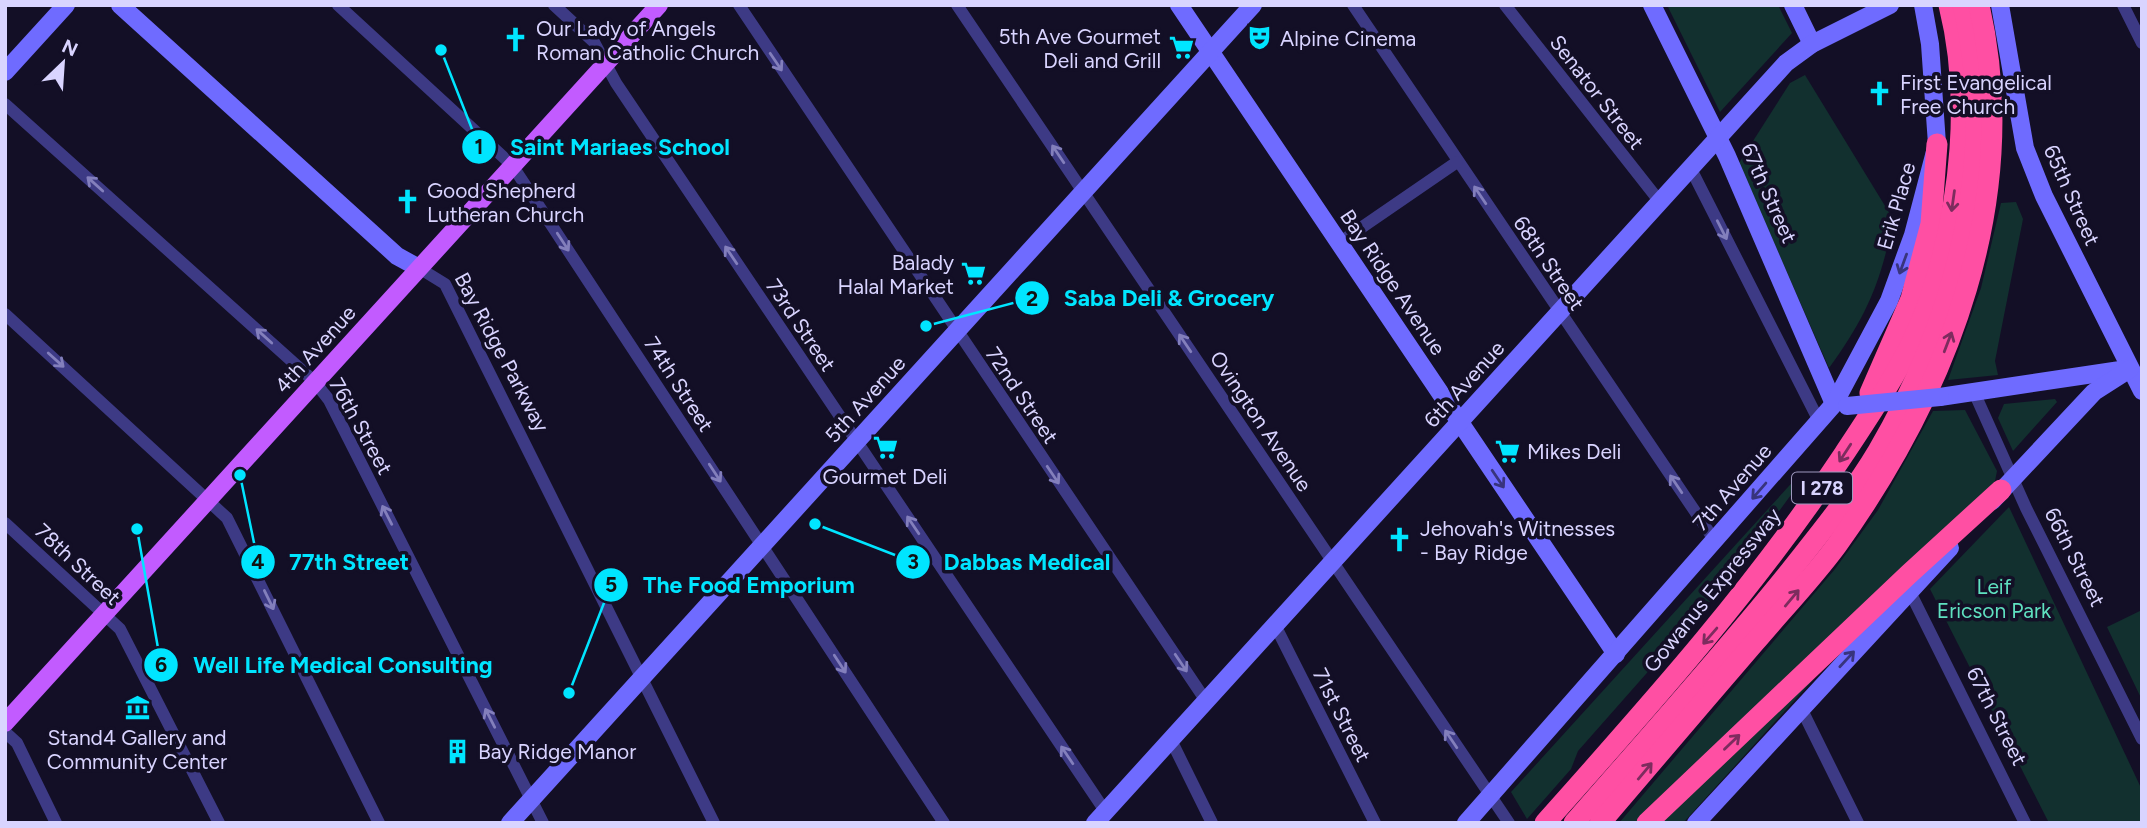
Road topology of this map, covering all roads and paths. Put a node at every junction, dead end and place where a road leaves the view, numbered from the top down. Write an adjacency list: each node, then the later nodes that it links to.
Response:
1 (66, 5): 25 (street)
2 (120, 5): 36 (street, Bay Ridge Parkway)
3 (338, 5): 31 (street, 74th Street)
4 (554, 5): 24 (street, 73rd Street)
5 (659, 5): 24 (main road, 4th Avenue)
6 (738, 5): 39 (street, 72nd Street, one-way to 39)
7 (957, 5): 33 (street, Ovington Avenue, one-way to 7)
8 (1179, 5): 23 (street, Bay Ridge Avenue)
9 (1253, 5): 23 (street, 5th Avenue)
10 (1353, 5): 30 (street, 68th Street)
11 (1505, 5): 34 (street, Senator Street)
12 (1652, 5): 28 (street, 67th Street)
13 (1793, 5): 22 (street)
14 (1890, 5): 22 (street, 6th Avenue)
15 (1923, 5): 29 (street, Erik Place)
16 (1949, 5): 26 (highway, Gowanus Expressway / I 278)
17 (1963, 5): 26 (highway, I 278)
18 (1979, 5): 26 (highway, Gowanus Expressway / I 278)
19 (2000, 5): 40 (street, 65th Street)
20 (2123, 5): 21 (street)
21 (2142, 43)
22 (1812, 44): 28 (street, 6th Avenue)
23 (1210, 52): 33 (street, 5th Avenue); 35 (street, Bay Ridge Avenue)
24 (606, 63): 31 (main road, 4th Avenue); 48 (street, 73rd Street, one-way to 24)
25 (5, 72)
26 (1977, 82): 45 (highway, Gowanus Expressway / I 278, one-way to 45); 81 (highway, I 278); 82 (highway, Gowanus Expressway / I 278, one-way to 26)
27 (5, 104): 41 (street, 76th Street, one-way to 27)
28 (1718, 137): 32 (street, 6th Avenue); 44 (street, 67th Street)
29 (1937, 144): 44 (street, Erik Place, one-way to 44); 45 (highway)
30 (1457, 162): 35 (street); 37 (street, 68th Street, one-way to 30)
31 (512, 165): 36 (main road, 4th Avenue); 53 (street, 74th Street, one-way to 53)
32 (1690, 169): 34 (street, 6th Avenue); 46 (street, one-way to 46)
33 (1083, 192): 39 (street, 5th Avenue); 54 (street, Ovington Avenue, one-way to 33)
34 (1660, 202): 37 (street, 6th Avenue)
35 (1339, 243): 47 (street, Bay Ridge Avenue)
36 (419, 268): 41 (main road, 4th Avenue); 59 (street, Bay Ridge Parkway)
37 (1560, 313): 47 (street, 6th Avenue); 52 (street, 68th Street, one-way to 37)
38 (5, 314): 50 (street, one-way to 50)
39 (956, 332): 48 (street, 5th Avenue); 60 (street, 72nd Street, one-way to 60)
40 (2136, 366): 42 (street, 65th Street); 43 (street); 49 (street)
41 (315, 382): 50 (main road, 4th Avenue); 67 (street, 76th Street, one-way to 41)
42 (2142, 391)
43 (1974, 392): 44 (street, bridge); 49 (street, 66th Street)
44 (1840, 405): 46 (street, 7th Avenue)
45 (1867, 419): 80 (highway, Gowanus Expressway / I 278, one-way to 80)
46 (1819, 421): 52 (street, 7th Avenue, one-way to 52)
47 (1460, 422): 54 (street, 6th Avenue); 58 (street, Bay Ridge Avenue, one-way to 58)
48 (856, 442): 53 (street, 5th Avenue); 68 (street, 73rd Street, one-way to 48)
49 (2007, 484): 55 (street); 64 (street, 66th Street); 83 (highway, one-way to 49)
50 (210, 500): 56 (main road, 4th Avenue); 72 (street, one-way to 72)
51 (5, 523): 56 (street, 78th Street)
52 (1715, 541): 58 (street, 7th Avenue)
53 (762, 545): 59 (street, 5th Avenue); 76 (street, 74th Street, one-way to 76)
54 (1333, 562): 57 (street, 6th Avenue); 66 (street, Ovington Avenue, one-way to 54)
55 (1910, 592): 61 (street, one-way to 55); 86 (street, 67th Street)
56 (104, 614): 62 (main road, 4th Avenue); 71 (street, 78th Street)
57 (1275, 625): 60 (street, 6th Avenue); 78 (street, 71st Street)
58 (1616, 654): 66 (street, 7th Avenue)
59 (642, 677): 67 (street, 5th Avenue); 75 (street, Bay Ridge Parkway)
60 (1206, 701): 65 (street, 6th Avenue)
61 (1801, 708): 84 (street); 85 (street)
62 (5, 723)
63 (5, 732): 70 (street)
64 (2142, 739)
65 (1171, 740): 68 (street, 6th Avenue); 77 (street)
66 (1490, 795): 69 (street, Ovington Avenue); 79 (street, 7th Avenue)
67 (531, 799): 73 (street, 5th Avenue); 74 (street, 76th Street)
68 (1100, 817)
69 (1506, 818)
70 (56, 823)
71 (219, 823)
72 (379, 823)
73 (510, 823)
74 (543, 823)
75 (715, 823)
76 (944, 823)
77 (1212, 823)
78 (1375, 823)
79 (1466, 823)
80 (1545, 823)
81 (1576, 823)
82 (1601, 823)
83 (1647, 823)
84 (1696, 823)
85 (1858, 823)
86 (2025, 823)

